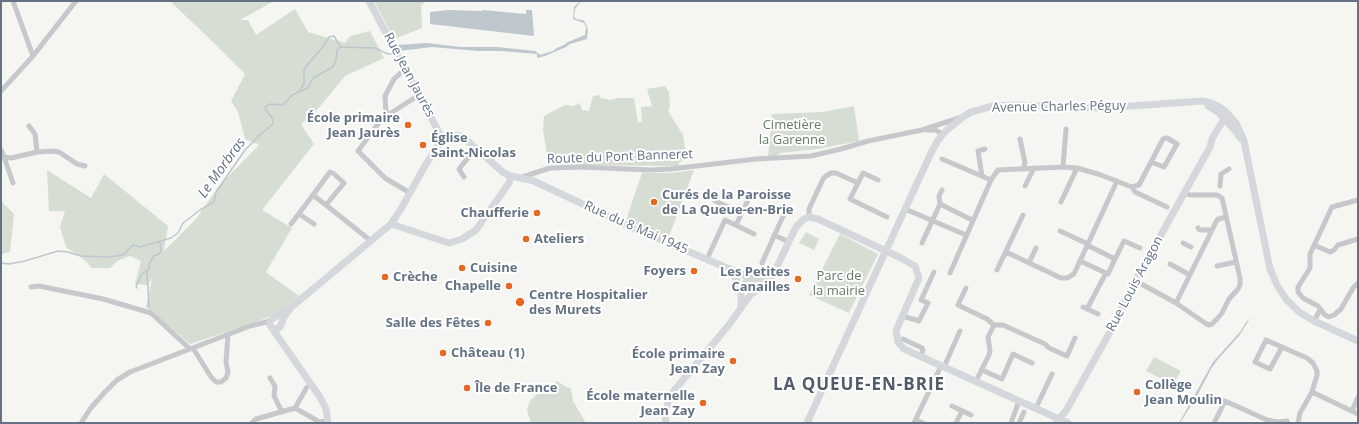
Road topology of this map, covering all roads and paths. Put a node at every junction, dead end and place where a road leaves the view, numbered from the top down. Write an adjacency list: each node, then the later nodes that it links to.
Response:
1 (14, 1): 5 (street)
2 (67, 1): 4 (street)
3 (368, 1): 6 (street, Rue Jean Jaurès)
4 (74, 3): 5 (street)
5 (33, 56): 7 (street)
6 (405, 68): 8 (street, Rue Jean Jaurès); 9 (street)
7 (1, 91)
8 (419, 95): 9 (street); 17 (street, Rue Jean Jaurès)
9 (386, 113): 45 (street)
10 (962, 117): 11 (street, Avenue Charles Péguy); 14 (street, Route du Pont Banneret); 15 (street, Avenue Charles Péguy)
11 (1229, 119): 46 (street, Rue Louis Aragon); 117 (street, Avenue Charles Péguy)
12 (29, 126): 21 (street)
13 (1066, 129): 26 (street)
14 (922, 130): 15 (street); 31 (street, Route du Pont Banneret)
15 (943, 134): 55 (street, Avenue Charles Péguy)
16 (1020, 139): 27 (street)
17 (443, 140): 18 (street); 45 (street)
18 (476, 148): 33 (street); 34 (street)
19 (985, 149): 32 (street)
20 (1, 150): 22 (street)
21 (37, 152): 22 (street); 25 (street)
22 (3, 158): 40 (street)
23 (942, 159): 32 (street)
24 (1151, 162): 24 (street); 42 (street)
25 (85, 166)
26 (1063, 167): 28 (street); 29 (street)
27 (1023, 168): 28 (street); 36 (street)
28 (1034, 168): 41 (street)
29 (1077, 168): 38 (street); 51 (street)
30 (1229, 169): 44 (street)
31 (537, 172): 34 (street, Route du Pont Banneret); 37 (street, Route du Pont Banneret)
32 (982, 176): 36 (street)
33 (464, 177)
34 (513, 179): 37 (street, Rue du 8 Mai 1945); 67 (street)
35 (878, 180): 39 (street)
36 (991, 180): 64 (street)
37 (534, 181): 88 (street, Rue du 8 Mai 1945)
38 (1117, 182): 42 (street); 80 (street)
39 (858, 183): 60 (street); 61 (street)
40 (13, 184)
41 (1025, 186)
42 (1132, 187): 54 (street)
43 (942, 190): 52 (street)
44 (1220, 191): 46 (street); 62 (street)
45 (410, 193): 67 (street)
46 (1184, 193): 103 (street, Rue Louis Aragon)
47 (313, 195): 53 (street); 53 (street); 57 (street)
48 (749, 198): 56 (street)
49 (1358, 200): 81 (street)
50 (715, 201): 56 (street)
51 (1061, 202)
52 (940, 204): 63 (street); 64 (street)
53 (326, 205): 76 (street)
54 (1167, 207)
55 (905, 209): 63 (street); 84 (street, Avenue Charles Péguy)
56 (742, 213): 68 (street)
57 (299, 214): 65 (street); 66 (street)
58 (784, 214): 73 (street)
59 (1023, 215): 85 (street)
60 (809, 217): 77 (street); 84 (street)
61 (887, 217)
62 (1226, 218): 70 (street); 90 (street)
63 (932, 220): 74 (street); 78 (street)
64 (972, 220): 74 (street)
65 (291, 224)
66 (314, 224)
67 (392, 224): 76 (street)
68 (736, 225): 72 (street); 88 (street)
69 (1198, 228): 70 (street)
70 (1212, 230): 86 (street)
71 (1060, 231): 80 (street)
72 (754, 234)
73 (774, 235): 77 (street); 91 (street)
74 (966, 235): 98 (street)
75 (1358, 239): 81 (street)
76 (371, 241): 110 (street)
77 (789, 242): 101 (street)
78 (922, 243)
79 (1183, 243): 86 (street)
80 (1088, 244): 87 (street); 89 (street)
81 (1314, 245): 112 (street)
82 (1036, 248): 92 (street)
83 (1140, 248): 87 (street)
84 (886, 251): 115 (street); 157 (street, Avenue Charles Péguy)
85 (1006, 252): 92 (street); 96 (street)
86 (1201, 252): 100 (street)
87 (1115, 258): 99 (street)
88 (707, 260): 95 (street, Rue du 8 Mai 1945)
89 (1080, 261): 92 (street); 99 (street)
90 (1236, 262): 94 (street); 109 (street)
91 (762, 263)
92 (1028, 263)
93 (1170, 264): 100 (street)
94 (1217, 266)
95 (729, 269): 102 (street, Rue du 8 Mai 1945); 107 (street)
96 (997, 270)
97 (934, 272): 115 (street)
98 (950, 273)
99 (1106, 273): 113 (street)
100 (1190, 275): 109 (street)
101 (772, 277): 102 (street, Rue du 8 Mai 1945); 108 (street)
102 (751, 278): 107 (street); 108 (street)
103 (1136, 281): 109 (street); 150 (street, Rue Louis Aragon)
104 (1358, 282): 114 (street)
105 (32, 288): 126 (street)
106 (966, 288): 119 (street)
107 (741, 292): 111 (street)
108 (751, 294): 111 (street)
109 (1176, 303)
110 (294, 305): 116 (street); 118 (street)
111 (741, 306): 156 (street)
112 (1320, 310): 114 (street); 117 (street)
113 (1098, 314)
114 (1325, 315): 117 (street)
115 (903, 316): 128 (street)
116 (272, 322): 118 (street); 118 (street); 121 (street); 127 (street)
117 (1318, 323): 124 (street, Avenue Charles Péguy)
118 (280, 325): 127 (street)
119 (994, 325): 122 (street); 131 (street)
120 (960, 331): 130 (street)
121 (228, 335): 126 (street); 126 (street)
122 (1075, 338)
123 (903, 339): 128 (street)
124 (1358, 341)
125 (1282, 347): 125 (street); 136 (street)
126 (192, 348): 154 (street)
127 (287, 350): 152 (street)
128 (921, 356): 130 (street)
129 (1032, 362): 131 (street)
130 (943, 366): 134 (street); 148 (street)
131 (982, 370): 134 (street)
132 (1052, 374): 141 (street)
133 (270, 378): 144 (street)
134 (976, 381): 138 (street)
135 (307, 387): 140 (street)
136 (1312, 392): 143 (street); 162 (street)
137 (1358, 397): 143 (street)
138 (1019, 401): 141 (street); 149 (street)
139 (952, 406): 142 (street)
140 (295, 408): 144 (street); 152 (street)
141 (1036, 408): 150 (street)
142 (962, 411): 147 (street); 159 (street)
143 (1352, 411): 146 (street)
144 (282, 412): 155 (street)
145 (1024, 412): 153 (street)
146 (1358, 414)
147 (971, 415)
148 (915, 421): 158 (street)
149 (1012, 421): 153 (street)
150 (1057, 421): 160 (street)
151 (1287, 421): 161 (street)
152 (327, 422)
153 (1019, 422)
154 (81, 423)
155 (252, 423)
156 (666, 423)
157 (807, 423)
158 (923, 423)
159 (956, 423)
160 (1068, 423)
161 (1214, 423)
162 (1298, 423)

